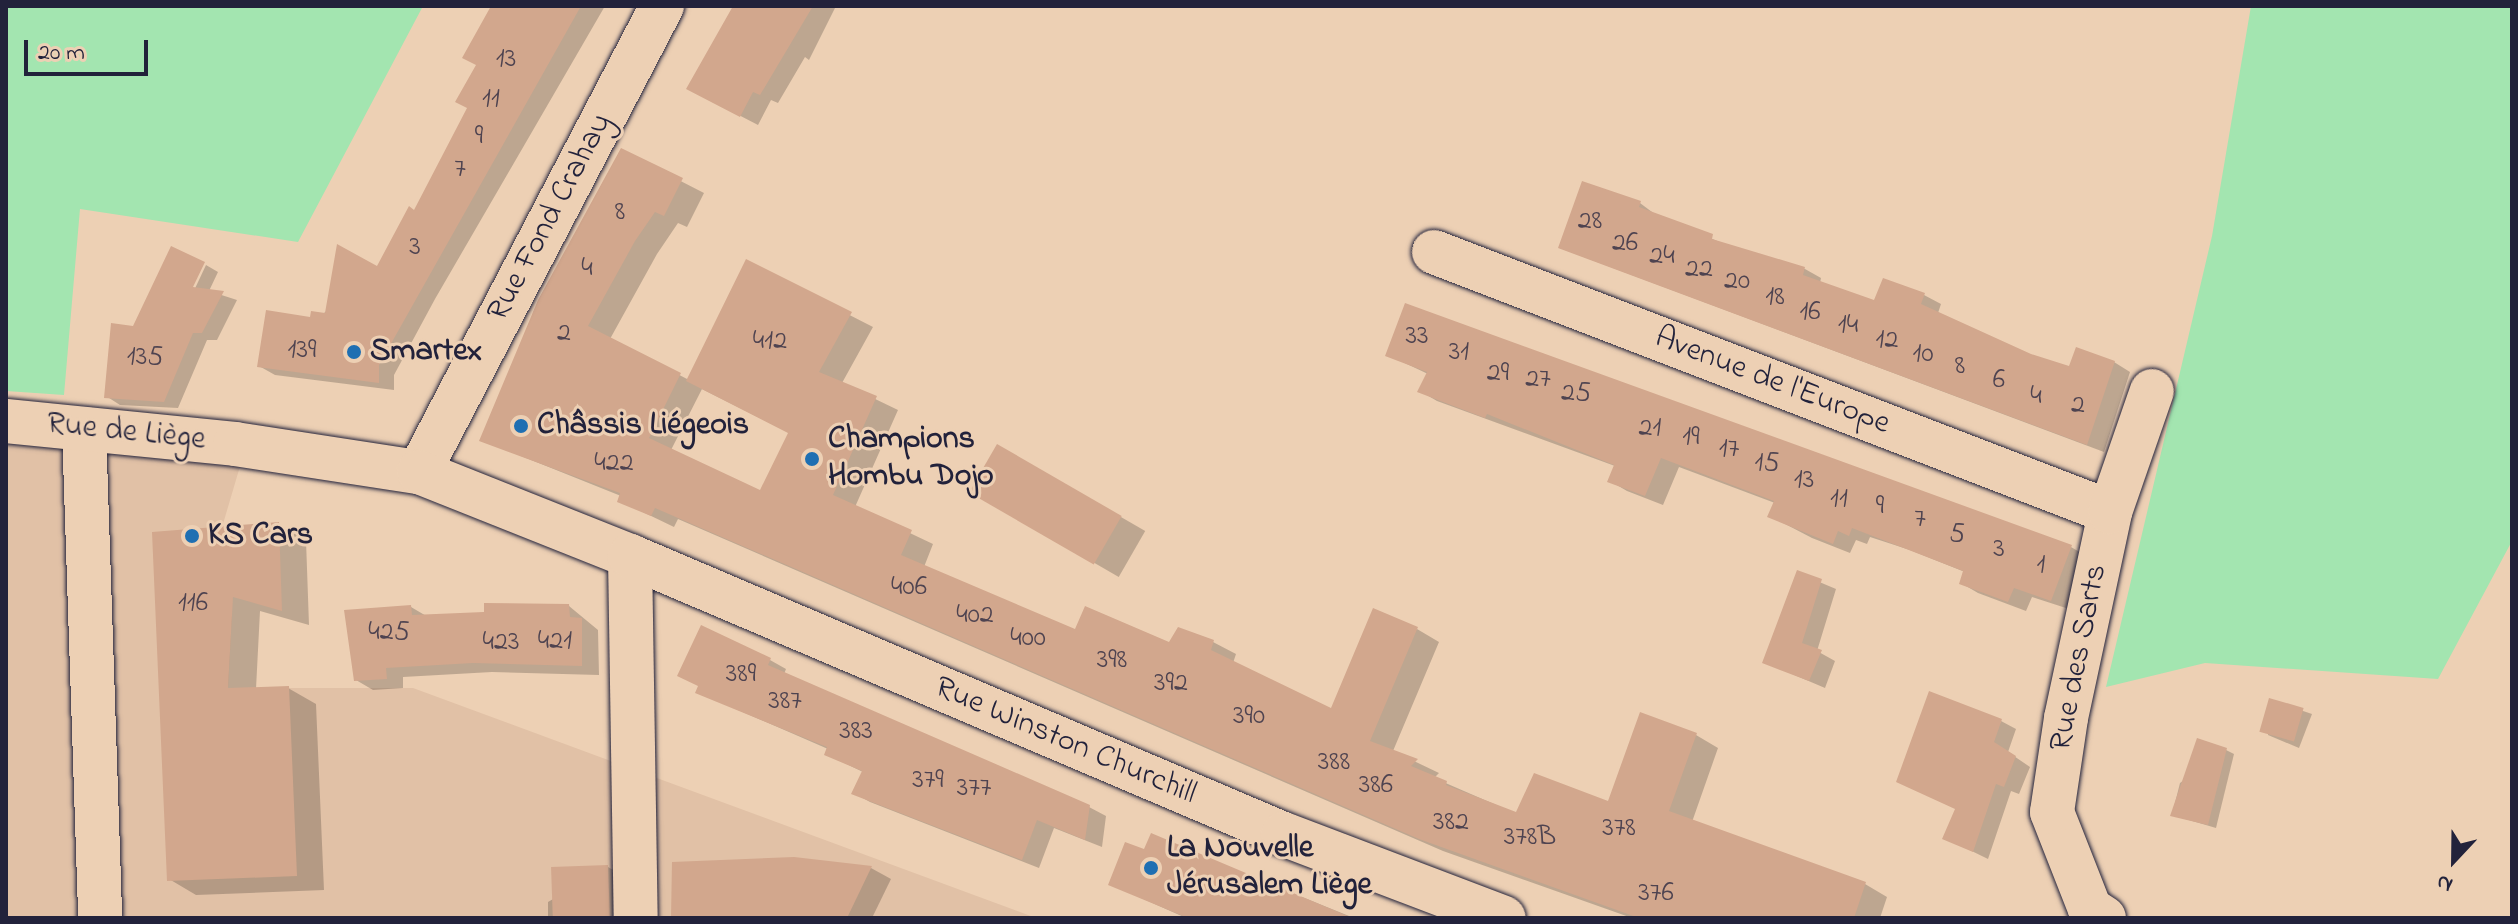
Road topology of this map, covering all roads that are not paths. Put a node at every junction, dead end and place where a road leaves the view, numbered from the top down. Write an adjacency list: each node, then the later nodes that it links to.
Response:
1 (662, 6): 7 (street, Rue Fond Crahay)
2 (1434, 252): 8 (street, Avenue de l'Europe)
3 (2152, 391): 8 (street, Rue des Sarts)
4 (6, 421): 5 (street, Rue de Liège)
5 (84, 429): 6 (street, Rue de Liège); 10 (street)
6 (246, 446): 7 (street, Rue Winston Churchill)
7 (419, 472): 9 (street, Rue Winston Churchill)
8 (2110, 512): 13 (street, Rue des Sarts)
9 (630, 556): 11 (street); 12 (street, Rue Winston Churchill)
10 (100, 918)
11 (636, 918)
12 (1504, 918)
13 (2104, 918)

